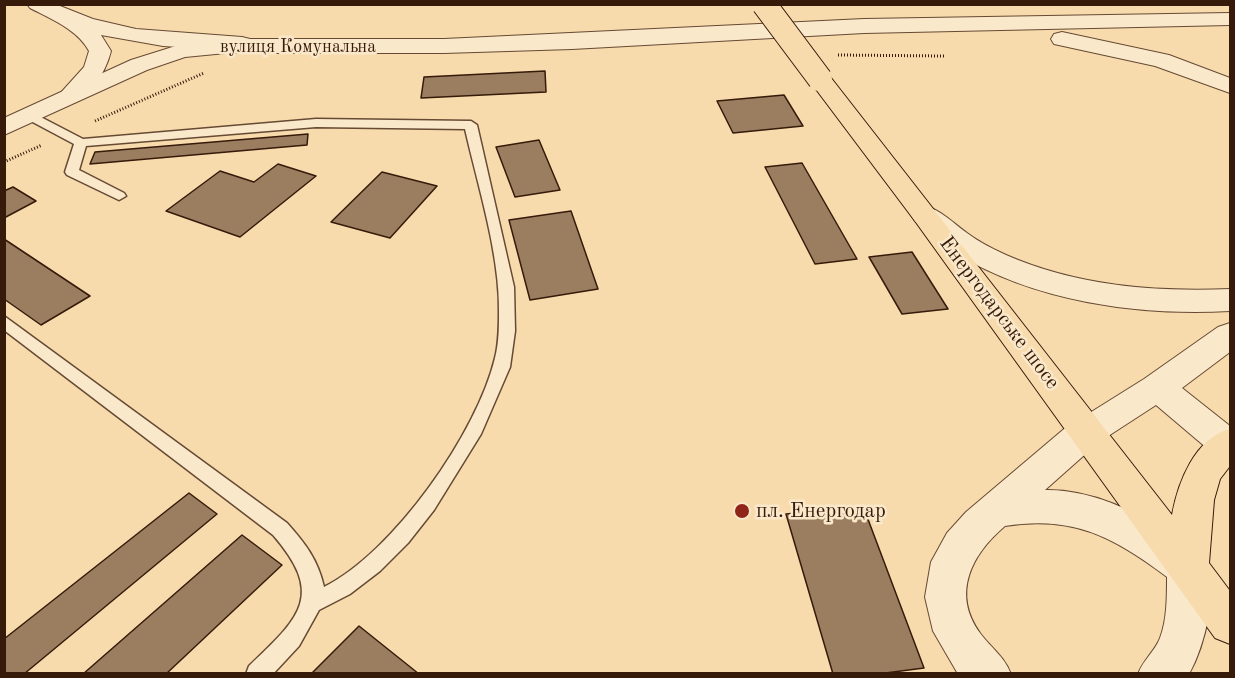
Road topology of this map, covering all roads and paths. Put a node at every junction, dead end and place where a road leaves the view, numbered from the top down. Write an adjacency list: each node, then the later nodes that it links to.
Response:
1 (37, 4): 5 (street)
2 (764, 4): 13 (main road, Енергодарське шосе, bridge)
3 (1013, 4): 7 (street)
4 (1230, 19): 6 (street)
5 (66, 20): 10 (street); 16 (street)
6 (1157, 22): 7 (street); 8 (street); 12 (street)
7 (864, 26): 9 (street)
8 (1006, 33): 9 (street); 12 (street)
9 (572, 42): 10 (street, вулиця Комунальна)
10 (264, 44): 16 (street, вулиця Комунальна)
11 (944, 56): 13 (path)
12 (1161, 60): 15 (street)
13 (828, 67): 23 (main road, Енергодарське шосе)
14 (214, 72): 19 (path)
15 (1230, 86)
16 (68, 98): 17 (street, вулиця Комунальна)
17 (31, 116): 18 (street, вулиця Комунальна); 19 (lane)
18 (4, 128)
19 (64, 135): 20 (lane); 21 (path)
20 (81, 143): 22 (lane); 32 (lane)
21 (4, 162)
22 (119, 196)
23 (925, 215): 24 (street); 28 (main road, Енергодарське шосе)
24 (1230, 300)
25 (4, 321): 32 (lane)
26 (1230, 335): 27 (street)
27 (1157, 387): 28 (street); 29 (street)
28 (1087, 431): 30 (street); 31 (main road, Енергодарське шосе)
29 (1229, 444): 31 (main road)
30 (996, 511): 31 (street); 35 (street)
31 (1188, 569): 33 (main road, Енергодарське шосе); 36 (street)
32 (312, 603): 34 (lane)
33 (1230, 624)
34 (257, 674)
35 (989, 674)
36 (1160, 674)

